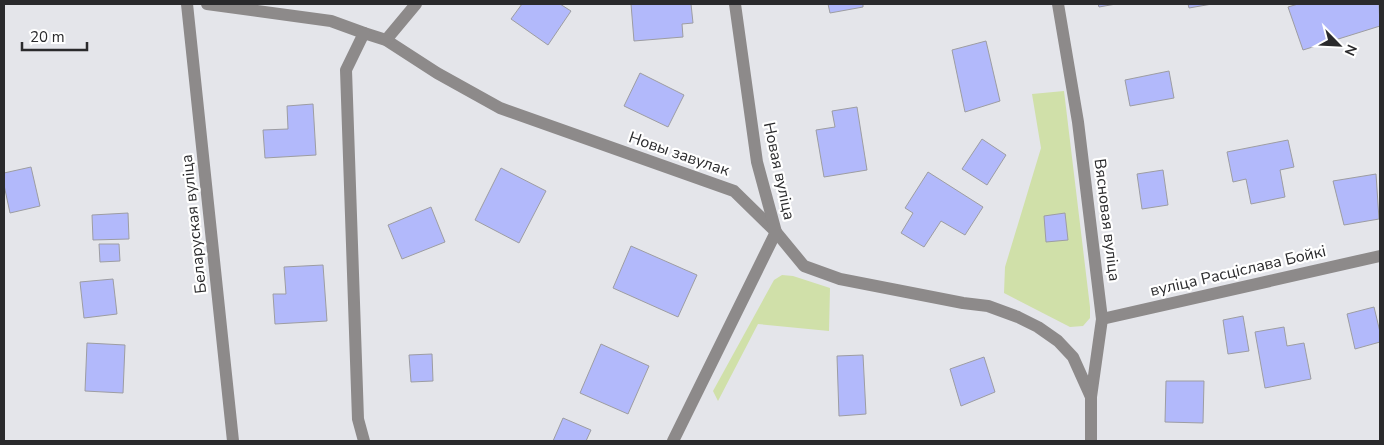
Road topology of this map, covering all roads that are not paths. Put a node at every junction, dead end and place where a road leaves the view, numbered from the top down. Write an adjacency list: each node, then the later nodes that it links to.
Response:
1 (187, 4): 12 (street, Беларуская вуліца)
2 (207, 4): 6 (street, Новы завулак)
3 (416, 4): 7 (street)
4 (735, 4): 8 (street, Новая вуліца)
5 (1058, 4): 10 (street, Вясновая вуліца)
6 (364, 33): 7 (street, Новы завулак); 13 (street)
7 (386, 40): 8 (street, Новы завулак)
8 (776, 232): 11 (street, Новы завулак); 14 (street, Новая вуліца)
9 (1380, 256): 10 (street, вуліца Расціслава Бойкі)
10 (1102, 319): 11 (street, Вясновая вуліца)
11 (1092, 397): 15 (street, Вясновая вуліца)
12 (233, 441)
13 (364, 441)
14 (672, 441)
15 (1091, 441)

